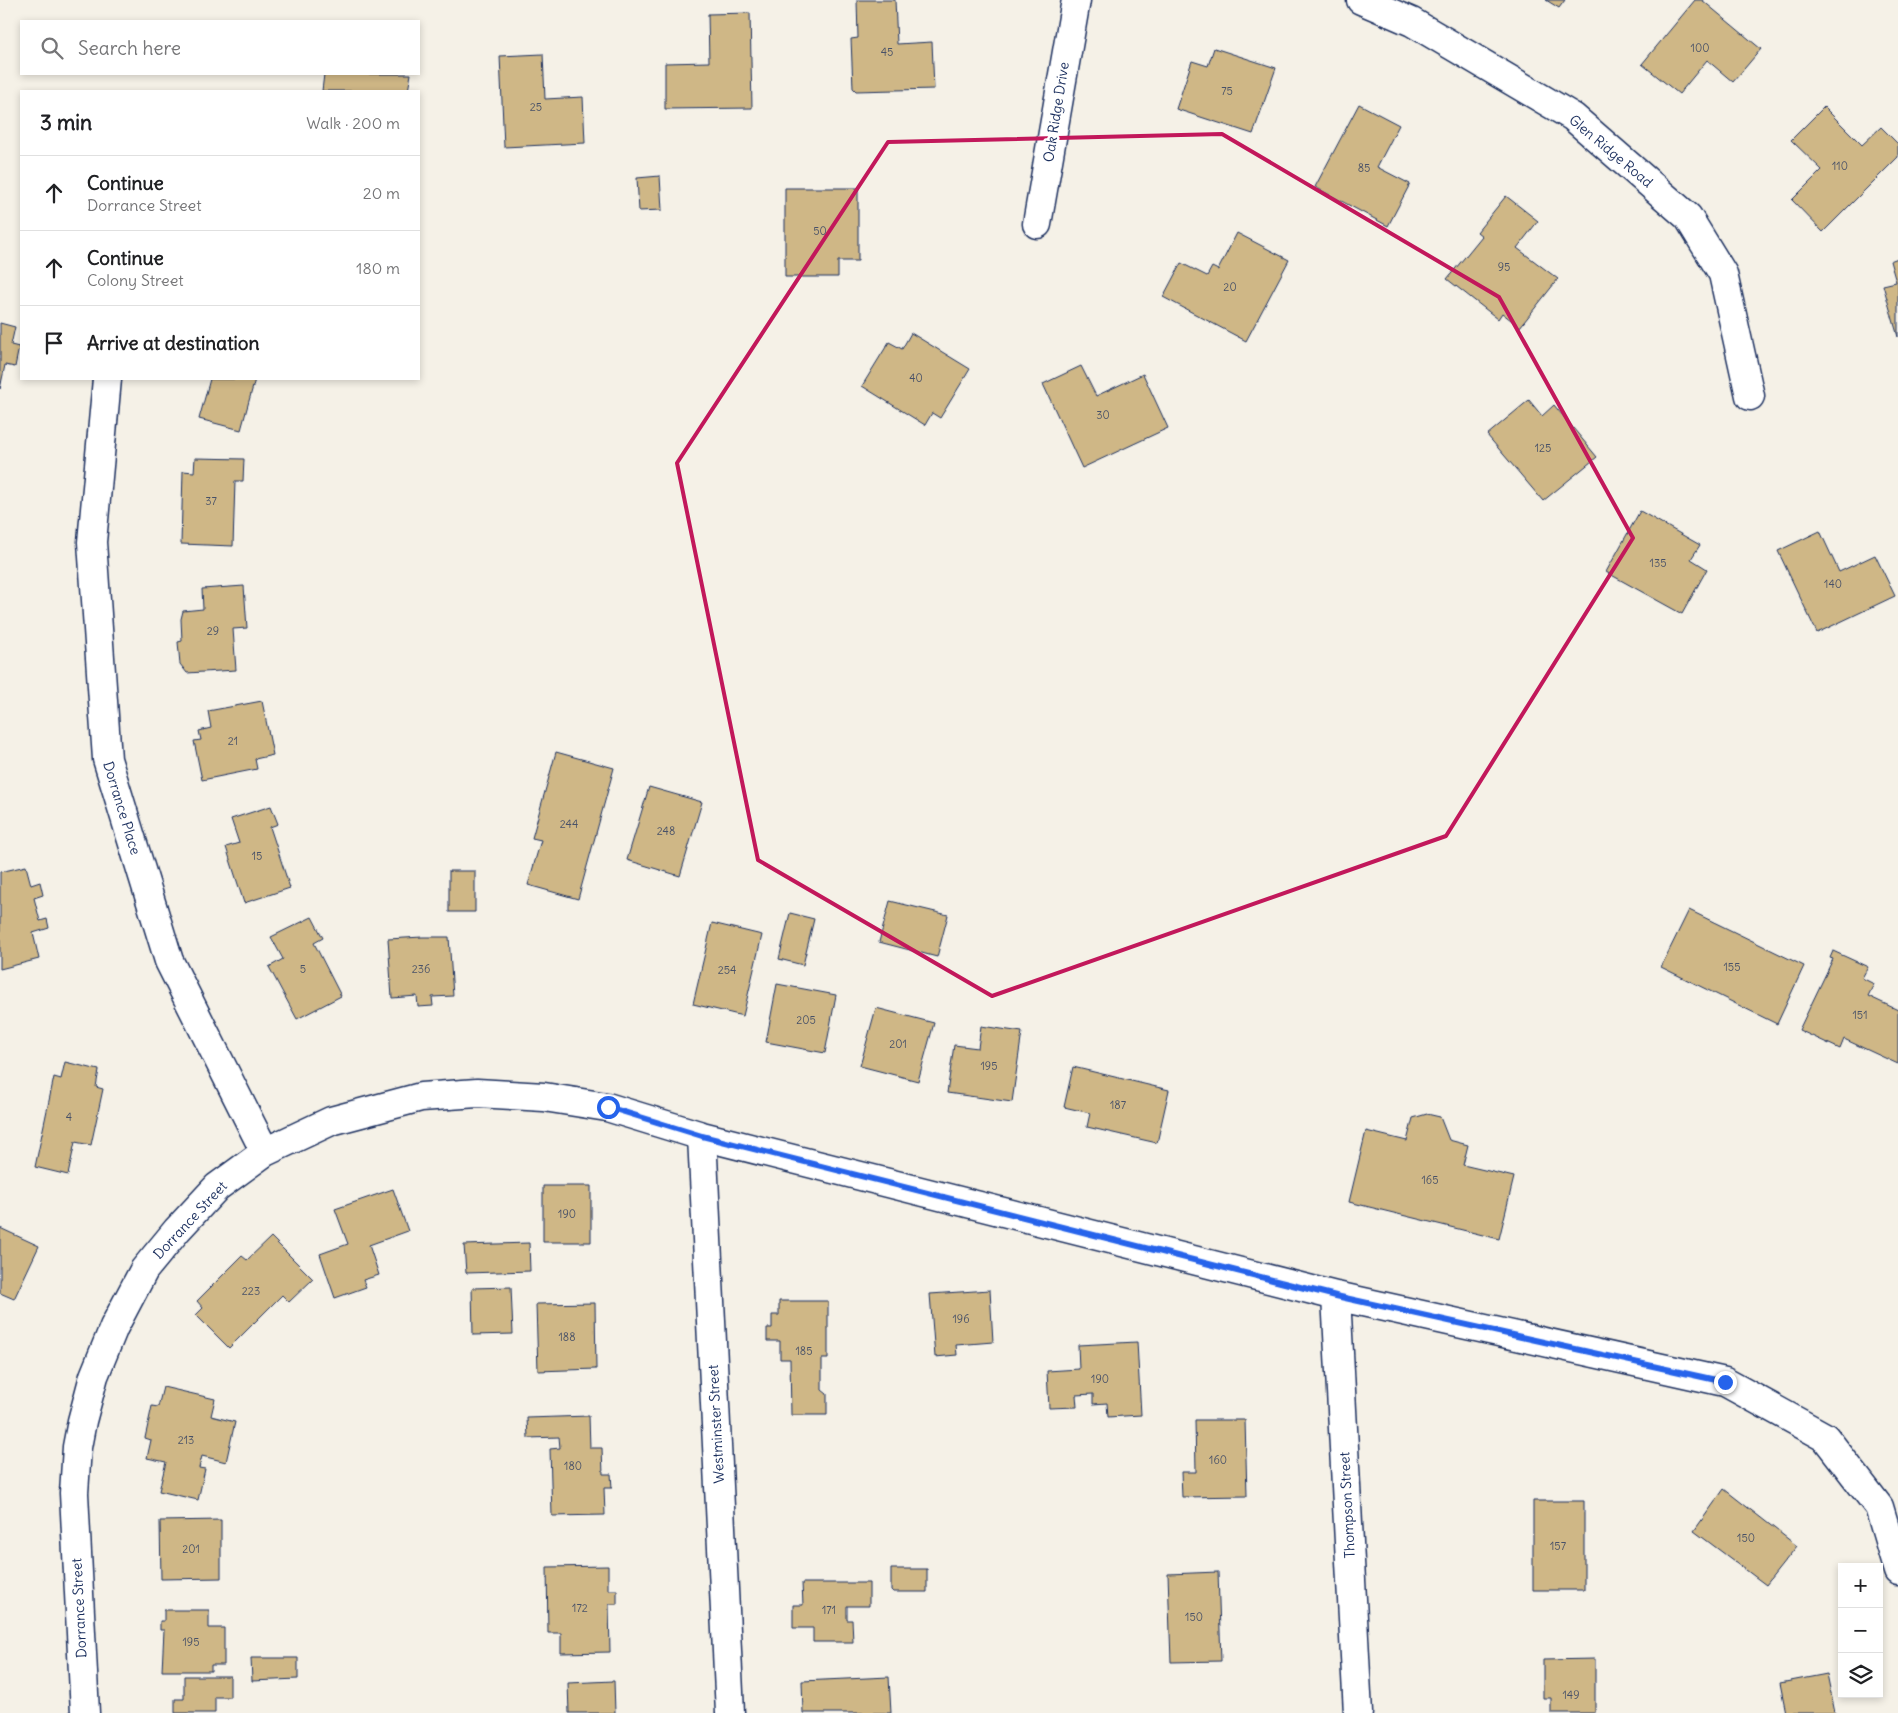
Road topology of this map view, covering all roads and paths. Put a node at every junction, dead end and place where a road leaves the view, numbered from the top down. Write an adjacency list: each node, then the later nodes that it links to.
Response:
1 (1076, 0): 3 (street, Oak Ridge Drive)
2 (1361, 0): 5 (street, Glen Ridge Road)
3 (1037, 224)
4 (107, 380): 7 (street, Dorrance Place)
5 (1750, 396)
6 (702, 1136): 7 (street, Dorrance Street); 8 (street, Dorrance Street); 11 (street, Westminster Street)
7 (265, 1152): 10 (street, Dorrance Street)
8 (1336, 1296): 9 (street, Dorrance Street); 12 (street, Thompson Street)
9 (1898, 1571)
10 (84, 1713)
11 (730, 1713)
12 (1358, 1713)

